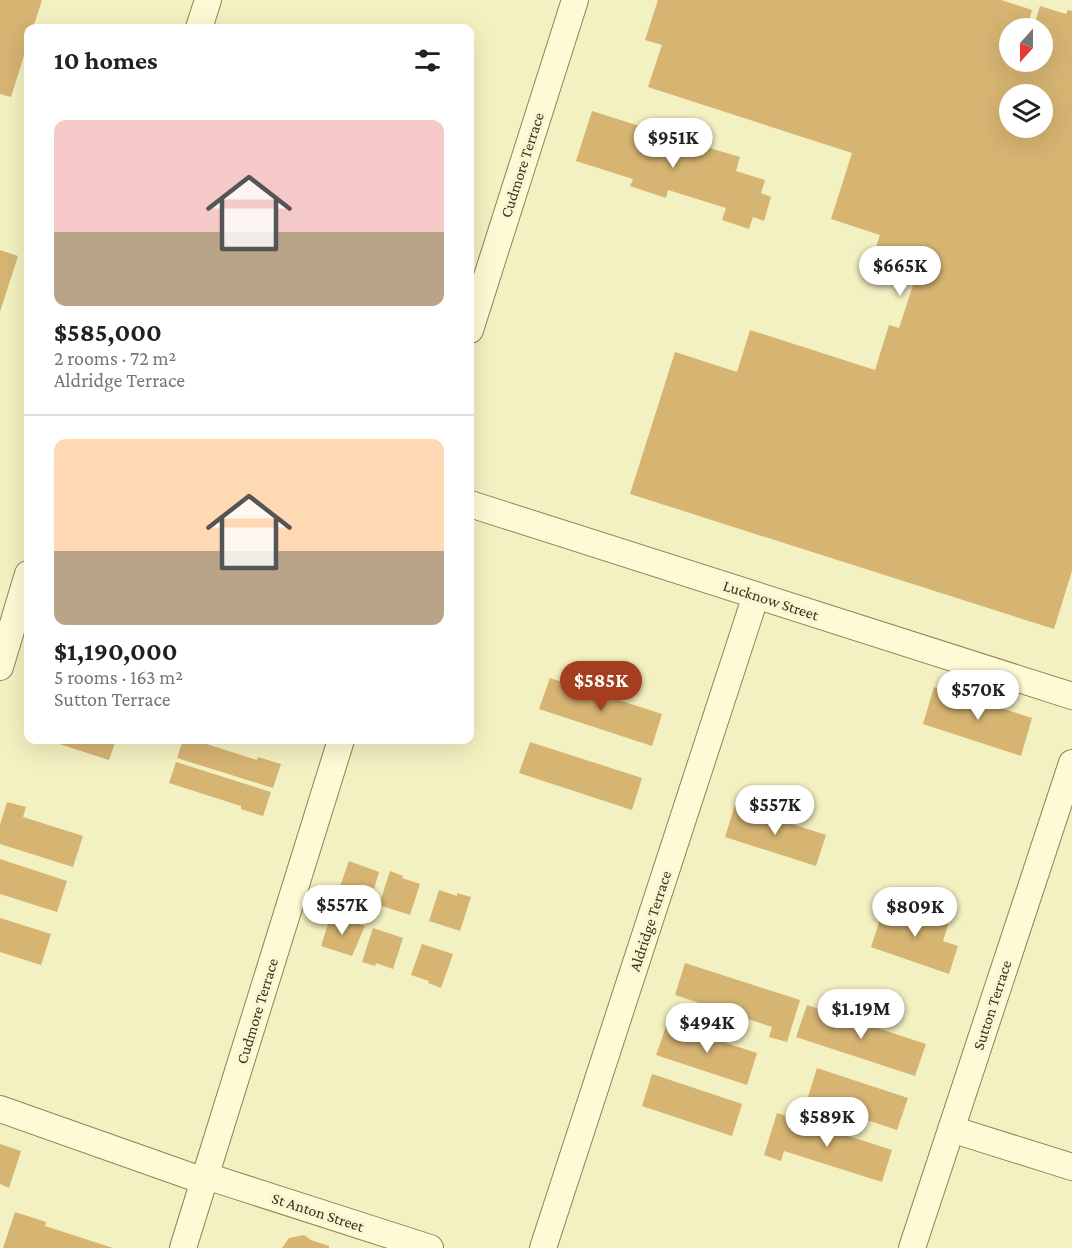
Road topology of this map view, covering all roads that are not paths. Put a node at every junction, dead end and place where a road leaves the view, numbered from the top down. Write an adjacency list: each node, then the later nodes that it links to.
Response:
1 (208, 0): 3 (street)
2 (575, 0): 4 (street, Cudmore Terrace)
3 (200, 24)
4 (474, 317)
5 (474, 505): 7 (street, Lucknow Street)
6 (24, 587): 8 (street)
7 (756, 595): 9 (street, Lucknow Street); 18 (street, Aldridge Terrace)
8 (0, 666)
9 (1072, 696)
10 (340, 744): 15 (street, Cudmore Terrace)
11 (1072, 763): 13 (street, Sutton Terrace)
12 (0, 1109): 15 (street, St Anton Street)
13 (951, 1130): 14 (street); 19 (street, Sutton Terrace)
14 (1072, 1167)
15 (205, 1178): 16 (street, Cudmore Terrace); 17 (street, St Anton Street)
16 (183, 1248)
17 (430, 1248)
18 (543, 1248)
19 (912, 1248)

